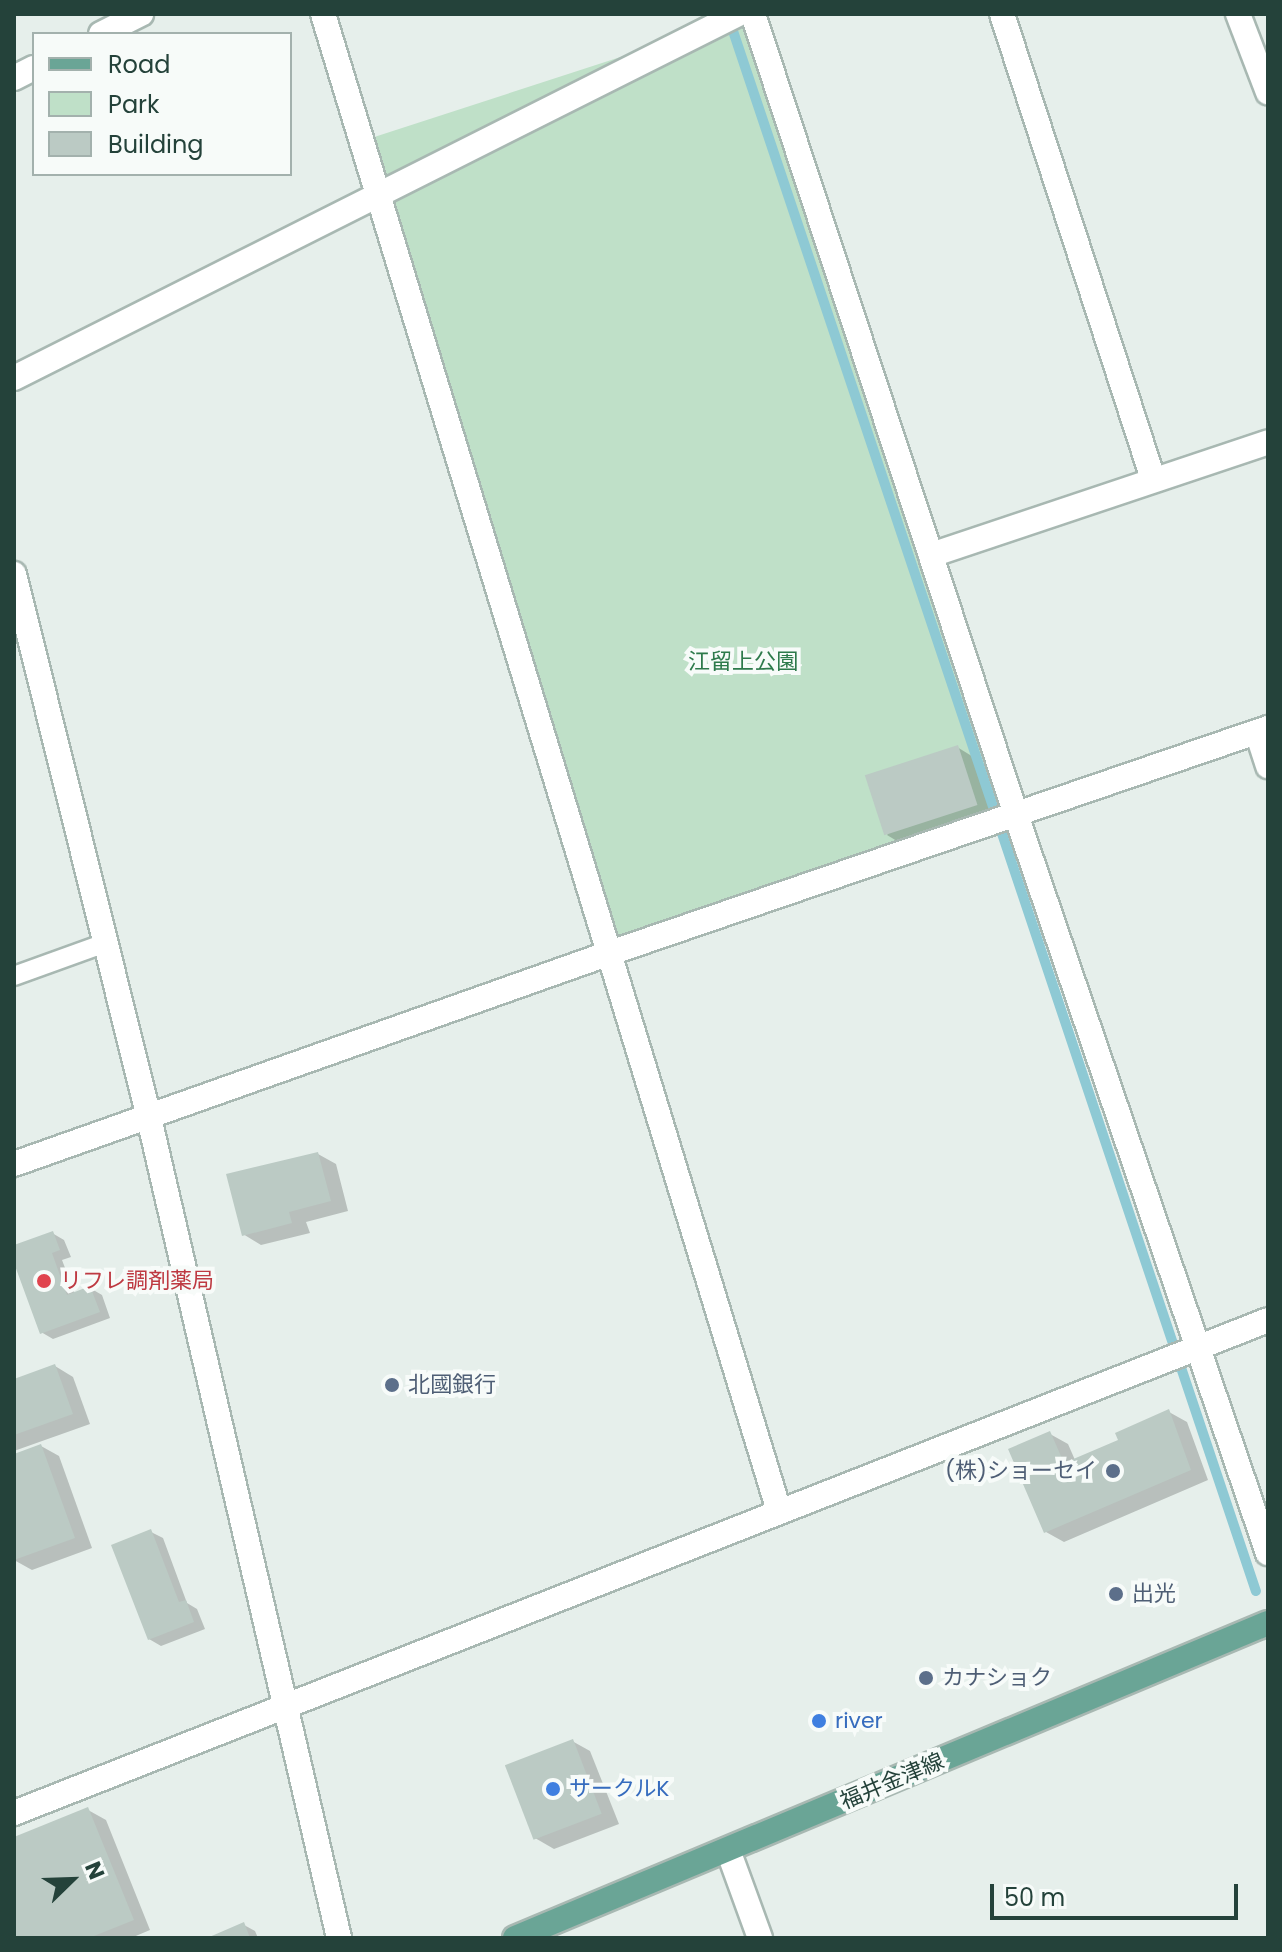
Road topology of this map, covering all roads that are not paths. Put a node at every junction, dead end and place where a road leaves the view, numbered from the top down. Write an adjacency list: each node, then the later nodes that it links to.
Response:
1 (141, 14): 7 (street)
2 (323, 14): 11 (street)
3 (738, 14): 11 (street)
4 (753, 14): 15 (street)
5 (1002, 14): 14 (street)
6 (1238, 14): 10 (street)
7 (105, 32)
8 (32, 69): 9 (street)
9 (14, 78)
10 (1268, 92)
11 (378, 194): 12 (street); 21 (street)
12 (14, 378)
13 (1268, 442): 14 (street)
14 (1153, 480): 15 (street)
15 (931, 555): 19 (street)
16 (14, 574): 20 (street)
17 (1262, 730): 18 (street); 19 (street)
18 (1268, 766)
19 (1016, 815): 21 (street); 26 (street)
20 (105, 943): 22 (lane); 23 (street)
21 (610, 953): 23 (street); 27 (street)
22 (14, 976)
23 (149, 1118): 24 (street); 30 (street)
24 (14, 1164)
25 (1268, 1320): 26 (street)
26 (1196, 1348): 27 (street); 28 (street)
27 (779, 1511): 30 (street)
28 (1268, 1553)
29 (1268, 1623): 32 (main road, 福井金津線)
30 (282, 1707): 31 (street); 33 (street)
31 (14, 1813)
32 (728, 1850): 34 (main road, 福井金津線); 35 (street)
33 (339, 1938)
34 (515, 1938)
35 (760, 1938)

